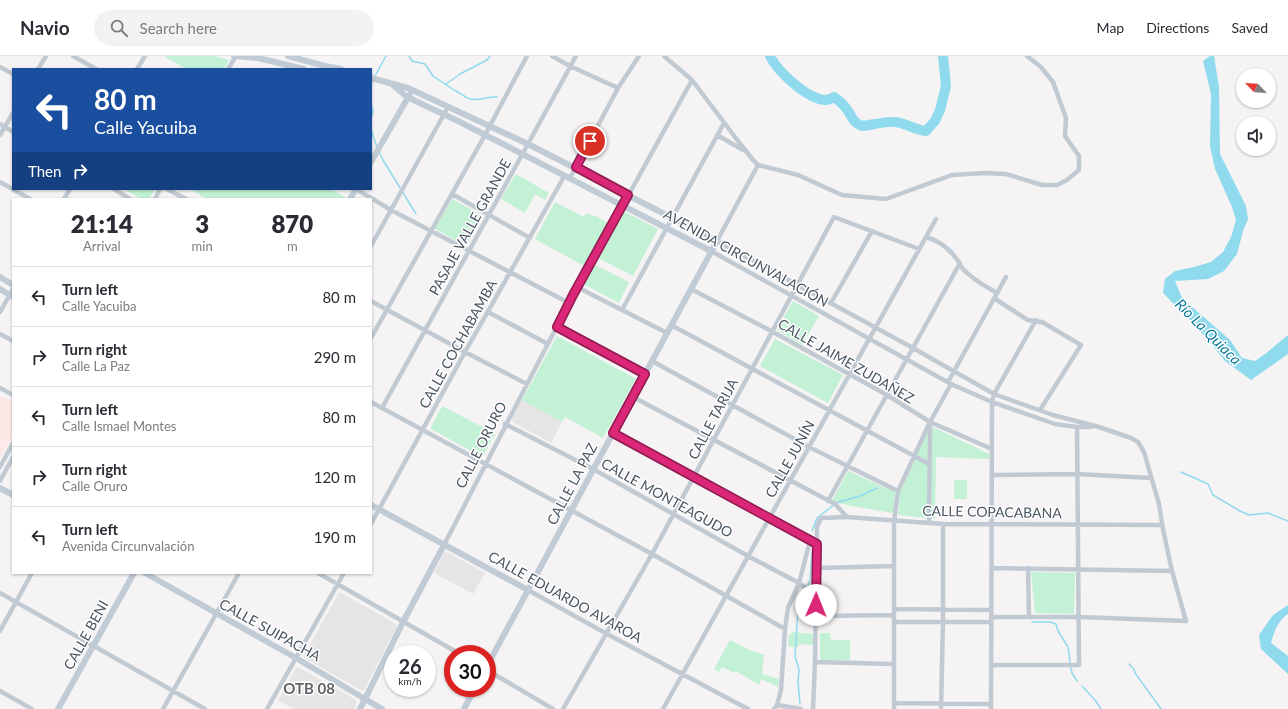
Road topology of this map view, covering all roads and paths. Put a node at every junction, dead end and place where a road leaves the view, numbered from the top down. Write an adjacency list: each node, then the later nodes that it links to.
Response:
1 (46, 56): 14 (street)
2 (73, 56): 15 (street)
3 (145, 56): 16 (street)
4 (235, 56): 17 (street); 18 (street)
5 (288, 56): 19 (street)
6 (528, 56): 32 (street)
7 (552, 56): 12 (street)
8 (576, 56): 12 (street, PASAJE VALLE GRANDE)
9 (639, 56): 24 (street, CALLE COCHABAMBA)
10 (664, 56): 22 (street)
11 (1027, 56): 41 (street)
12 (570, 66): 24 (street); 37 (street, PASAJE VALLE GRANDE)
13 (0, 67): 20 (street)
14 (39, 68)
15 (94, 68)
16 (138, 68)
17 (229, 68)
18 (300, 68)
19 (337, 68)
20 (12, 73)
21 (372, 78): 23 (street, AVENIDA CIRCUNVALACIÓN)
22 (692, 80): 30 (street); 51 (street, CALLE ORURO)
23 (391, 84): 25 (street, AVENIDA CIRCUNVALACIÓN); 26 (street, AVENIDA CIRCUNVALACIÓN)
24 (618, 88): 42 (street, CALLE COCHABAMBA)
25 (412, 90): 26 (street); 27 (street, AVENIDA CIRCUNVALACIÓN)
26 (408, 97): 29 (street, AVENIDA CIRCUNVALACIÓN); 40 (street)
27 (448, 107): 29 (street); 32 (street, AVENIDA CIRCUNVALACIÓN)
28 (12, 114): 31 (street)
29 (444, 116): 35 (street, AVENIDA CIRCUNVALACIÓN); 58 (street)
30 (724, 123): 36 (street); 38 (street)
31 (2, 126): 33 (street); 34 (street)
32 (490, 126): 35 (street); 37 (street, AVENIDA CIRCUNVALACIÓN)
33 (12, 131)
34 (0, 135)
35 (485, 135): 39 (street, AVENIDA CIRCUNVALACIÓN); 50 (street)
36 (717, 135): 38 (street); 60 (street)
37 (528, 144): 39 (street, PASAJE VALLE GRANDE); 42 (street, AVENIDA CIRCUNVALACIÓN)
38 (746, 151): 41 (street)
39 (523, 154): 43 (street, AVENIDA CIRCUNVALACIÓN); 59 (street, PASAJE VALLE GRANDE)
40 (372, 160)
41 (758, 165): 67 (street)
42 (576, 167): 43 (street, CALLE COCHABAMBA); 51 (street, AVENIDA CIRCUNVALACIÓN)
43 (567, 177): 57 (street, AVENIDA CIRCUNVALACIÓN); 66 (street, CALLE COCHABAMBA)
44 (0, 182): 45 (street)
45 (12, 189)
46 (14, 190): 52 (street)
47 (116, 190): 53 (street)
48 (169, 190): 54 (street)
49 (358, 190): 55 (street)
50 (452, 194): 59 (street); 63 (street)
51 (628, 195): 57 (street, CALLE ORURO); 60 (street, AVENIDA CIRCUNVALACIÓN)
52 (28, 198)
53 (128, 198)
54 (184, 198)
55 (371, 198)
56 (372, 199): 58 (street)
57 (623, 205): 62 (street, AVENIDA CIRCUNVALACIÓN); 78 (street, CALLE ORURO)
58 (391, 210): 63 (street); 68 (street)
59 (489, 215): 66 (street); 70 (street, PASAJE VALLE GRANDE)
60 (672, 218): 62 (street); 67 (street, AVENIDA CIRCUNVALACIÓN)
61 (936, 219): 65 (street, CALLE JUNÍN)
62 (667, 228): 71 (street, AVENIDA CIRCUNVALACIÓN); 89 (street)
63 (431, 230): 70 (street); 88 (street)
64 (872, 231): 69 (street, CALLE TARIJA); 77 (street, CALLE TARIJA); 87 (street)
65 (926, 237): 69 (street, CALLE JUNÍN); 72 (street)
66 (530, 238): 73 (street, CALLE COCHABAMBA)
67 (717, 241): 71 (street, CALLE LA PAZ); 77 (street, AVENIDA CIRCUNVALACIÓN)
68 (372, 244)
69 (919, 249): 95 (street, CALLE JUNÍN)
70 (469, 251): 73 (street); 96 (street, PASAJE VALLE GRANDE)
71 (712, 251): 80 (street, CALLE LA PAZ); 83 (street, AVENIDA CIRCUNVALACIÓN)
72 (960, 263): 82 (street); 104 (street)
73 (510, 273): 86 (street); 91 (street, CALLE COCHABAMBA)
74 (1006, 277): 82 (street)
75 (0, 278): 76 (street)
76 (12, 285)
77 (798, 285): 83 (street, CALLE TARIJA); 87 (street, AVENIDA CIRCUNVALACIÓN)
78 (577, 288): 86 (street, CALLE ORURO); 89 (street)
79 (0, 289): 81 (street)
80 (691, 289): 93 (street, CALLE LA PAZ); 97 (street, CALLE JAIME ZUDAÑEZ)
81 (12, 293): 90 (street)
82 (997, 293): 84 (street)
83 (792, 296): 97 (street, CALLE TARIJA); 101 (street, AVENIDA CIRCUNVALACIÓN)
84 (994, 298): 92 (street); 109 (street)
85 (372, 302): 88 (street)
86 (569, 303): 94 (street, CALLE ORURO)
87 (831, 303): 95 (street, AVENIDA CIRCUNVALACIÓN)
88 (387, 310): 96 (street); 100 (street)
89 (622, 310): 98 (street)
90 (0, 312)
91 (488, 312): 103 (street); 105 (street, CALLE COCHABAMBA)
92 (1036, 320): 116 (street); 124 (street)
93 (671, 325): 98 (street, CALLE LA PAZ); 108 (street)
94 (557, 327): 103 (street, CALLE ORURO); 110 (street)
95 (876, 327): 101 (street, CALLE JUNÍN); 104 (street, AVENIDA CIRCUNVALACIÓN)
96 (426, 331): 105 (street); 122 (street, PASAJE VALLE GRANDE)
97 (773, 332): 108 (street, CALLE TARIJA); 111 (street, CALLE JAIME ZUDAÑEZ)
98 (667, 333): 107 (street, CALLE LA PAZ)
99 (0, 334): 102 (street)
100 (372, 336)
101 (869, 339): 106 (street, AVENIDA CIRCUNVALACIÓN); 111 (street, CALLE JUNÍN)
102 (12, 340)
103 (548, 344): 113 (street, CALLE ORURO)
104 (913, 348): 106 (street); 109 (street, AVENIDA CIRCUNVALACIÓN)
105 (465, 352): 113 (street); 129 (street, CALLE COCHABAMBA)
106 (907, 359): 112 (street, AVENIDA CIRCUNVALACIÓN); 117 (street)
107 (652, 361): 110 (street, CALLE LA PAZ); 121 (street)
108 (753, 368): 121 (street, CALLE TARIJA); 123 (street)
109 (954, 371): 112 (street); 116 (street, AVENIDA CIRCUNVALACIÓN)
110 (645, 374): 118 (street, CALLE LA PAZ)
111 (850, 374): 117 (street, CALLE JAIME ZUDAÑEZ); 123 (street, CALLE JUNÍN)
112 (950, 383): 119 (street, AVENIDA CIRCUNVALACIÓN); 125 (street)
113 (527, 384): 126 (street, CALLE ORURO)
114 (0, 388): 115 (street)
115 (12, 394)
116 (994, 394): 119 (street); 124 (street, AVENIDA CIRCUNVALACIÓN)
117 (887, 395): 125 (street, CALLE JAIME ZUDAÑEZ); 130 (street)
118 (633, 397): 131 (street, CALLE LA PAZ); 132 (street)
119 (992, 402): 127 (street, AVENIDA CIRCUNVALACIÓN); 135 (street)
120 (372, 403): 122 (street)
121 (733, 405): 132 (street, CALLE TARIJA); 134 (street)
122 (382, 408): 129 (street)
123 (830, 410): 130 (street); 134 (street, CALLE JUNÍN)
124 (1040, 410): 128 (street, AVENIDA CIRCUNVALACIÓN)
125 (930, 422): 135 (street, CALLE JAIME ZUDAÑEZ); 136 (street); 139 (street)
126 (505, 424): 138 (street, CALLE ORURO); 142 (street, CALLE MONTEAGUDO)
127 (1077, 427): 128 (street, AVENIDA CIRCUNVALACIÓN); 143 (street)
128 (1099, 427): 146 (street, AVENIDA CIRCUNVALACIÓN)
129 (422, 430): 138 (street); 154 (street, CALLE COCHABAMBA)
130 (867, 430): 136 (street); 140 (street)
131 (613, 433): 142 (street, CALLE LA PAZ); 145 (street)
132 (714, 440): 145 (street, CALLE TARIJA); 148 (street)
133 (12, 446): 141 (street)
134 (809, 447): 140 (street); 148 (street, CALLE JUNÍN)
135 (992, 449): 144 (street)
136 (915, 456): 139 (street); 150 (street)
137 (12, 459): 147 (street)
138 (485, 464): 155 (street); 168 (street, CALLE ORURO)
139 (929, 464): 161 (street)
140 (847, 466): 150 (street); 152 (street)
141 (0, 467)
142 (593, 470): 155 (street, CALLE LA PAZ); 156 (street, CALLE MONTEAGUDO)
143 (1077, 474): 144 (street); 146 (street); 164 (street)
144 (992, 475): 163 (street)
145 (694, 477): 156 (street, CALLE TARIJA); 158 (street)
146 (1151, 478): 165 (street, AVENIDA CIRCUNVALACIÓN)
147 (0, 481)
148 (790, 481): 152 (street); 158 (street, CALLE JUNÍN)
149 (0, 488): 151 (street)
150 (898, 491): 159 (street)
151 (12, 494)
152 (828, 501): 157 (street)
153 (372, 506): 154 (street, CALLE EDUARDO AVAROA)
154 (379, 509): 160 (street, CALLE COCHABAMBA); 168 (street, CALLE EDUARDO AVAROA)
155 (571, 511): 169 (street); 185 (street, CALLE LA PAZ)
156 (674, 515): 169 (street, CALLE TARIJA); 170 (street, CALLE MONTEAGUDO)
157 (847, 517): 159 (street, CALLE COPACABANA); 167 (street, CALLE COPACABANA)
158 (769, 518): 166 (street); 170 (street, CALLE JUNÍN)
159 (894, 521): 161 (street, CALLE COPACABANA); 171 (street)
160 (372, 522)
161 (929, 523): 162 (street, CALLE COPACABANA)
162 (943, 524): 163 (street, CALLE COPACABANA); 191 (street)
163 (992, 524): 164 (street, CALLE COPACABANA); 173 (street)
164 (1077, 525): 165 (street, CALLE COPACABANA); 175 (street)
165 (1162, 525): 176 (street, AVENIDA CIRCUNVALACIÓN)
166 (810, 541): 167 (street); 183 (street)
167 (817, 544): 172 (street)
168 (444, 545): 185 (street, CALLE EDUARDO AVAROA); 199 (street, CALLE ORURO)
169 (652, 554): 187 (street); 204 (street, CALLE TARIJA)
170 (748, 556): 183 (street, CALLE MONTEAGUDO); 187 (street, CALLE JUNÍN)
171 (894, 566): 172 (street); 190 (street)
172 (817, 568): 188 (street)
173 (992, 568): 174 (street); 192 (street)
174 (1028, 568): 175 (street); 196 (street)
175 (1078, 569): 176 (street); 197 (street)
176 (1172, 571): 197 (street, AVENIDA CIRCUNVALACIÓN)
177 (31, 574): 189 (street)
178 (133, 574): 206 (street, CALLE BENI)
179 (147, 574): 193 (street, CALLE SUIPACHA)
180 (238, 574): 193 (street)
181 (320, 574): 184 (street)
182 (343, 574): 184 (street)
183 (800, 583): 188 (street, CALLE MONTEAGUDO); 202 (street)
184 (338, 584): 199 (street); 208 (street)
185 (528, 590): 204 (street, CALLE EDUARDO AVAROA); 207 (street, CALLE LA PAZ)
186 (0, 593): 189 (street)
187 (726, 595): 202 (street); 212 (street, CALLE JUNÍN)
188 (816, 595): 195 (street)
189 (16, 602): 203 (street); 206 (street)
190 (894, 609): 191 (street); 194 (street)
191 (943, 609): 192 (street); 201 (street)
192 (991, 610): 198 (street)
193 (216, 614): 208 (street, CALLE SUIPACHA); 214 (street)
194 (894, 615): 195 (street); 200 (street)
195 (816, 616): 209 (street)
196 (1029, 617): 197 (street); 198 (street)
197 (1079, 617): 211 (street)
198 (991, 619): 201 (street); 211 (street)
199 (403, 622): 205 (street); 217 (street, CALLE ORURO)
200 (894, 622): 201 (street); 210 (street)
201 (943, 622): 219 (street)
202 (785, 629): 221 (street)
203 (0, 631)
204 (607, 634): 212 (street, CALLE EDUARDO AVAROA); 231 (street, CALLE TARIJA)
205 (444, 645)
206 (94, 646): 214 (street); 223 (street, CALLE BENI)
207 (496, 649)
208 (296, 658): 217 (street, CALLE SUIPACHA); 226 (street)
209 (815, 662): 210 (street); 235 (street)
210 (893, 664): 218 (street)
211 (991, 665): 220 (street)
212 (683, 674): 232 (street, CALLE JUNÍN); 233 (street, CALLE EDUARDO AVAROA)
213 (496, 675): 230 (street)
214 (173, 690): 224 (street); 225 (street)
215 (0, 691): 222 (street)
216 (470, 697): 229 (street)
217 (365, 699): 227 (street, CALLE ORURO); 228 (street, CALLE SUIPACHA)
218 (894, 703): 219 (street); 236 (street)
219 (941, 706): 220 (street)
220 (991, 706)
221 (776, 707): 234 (street)
222 (32, 709)
223 (58, 709)
224 (162, 709)
225 (205, 709)
226 (267, 709)
227 (360, 709)
228 (382, 709)
229 (464, 709)
230 (553, 709)
231 (564, 709)
232 (663, 709)
233 (748, 709)
234 (801, 709)
235 (813, 709)
236 (894, 709)

